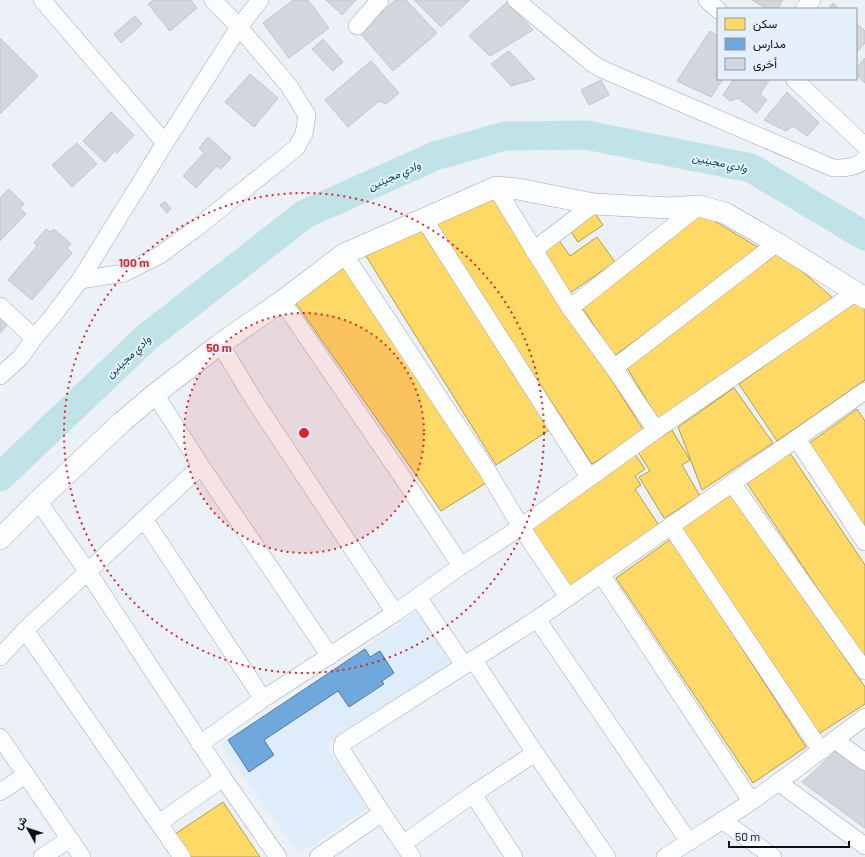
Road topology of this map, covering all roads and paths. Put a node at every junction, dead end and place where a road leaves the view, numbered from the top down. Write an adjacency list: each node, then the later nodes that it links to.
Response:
1 (42, 0): 13 (street)
2 (213, 0): 11 (street)
3 (260, 0): 11 (street)
4 (380, 0): 10 (street)
5 (516, 0): 15 (street)
6 (707, 0): 9 (street)
7 (812, 0): 8 (street)
8 (805, 8)
9 (717, 9)
10 (357, 26)
11 (239, 27): 13 (street); 23 (street)
12 (795, 80): 14 (street)
13 (164, 143): 23 (street)
14 (865, 146)
15 (865, 159)
16 (496, 187): 17 (street); 19 (street); 21 (street)
17 (594, 204): 18 (street); 21 (street)
18 (699, 206): 20 (street); 27 (street)
19 (424, 219): 22 (street); 37 (street)
20 (777, 242): 24 (street); 30 (street)
21 (534, 250): 27 (street)
22 (344, 254): 25 (street); 42 (street)
23 (80, 280): 28 (street)
24 (860, 295): 34 (street)
25 (282, 301): 29 (street); 45 (street)
26 (0, 306): 28 (street)
27 (570, 308): 30 (street)
28 (34, 338): 31 (street)
29 (220, 344): 32 (street); 50 (street)
30 (614, 368): 34 (street)
31 (0, 376)
32 (155, 394): 36 (street); 39 (street)
33 (863, 397): 35 (street)
34 (656, 430): 37 (street)
35 (797, 439): 38 (street); 44 (street)
36 (201, 466): 40 (street); 53 (street)
37 (589, 477): 42 (street)
38 (732, 483): 41 (street); 56 (street)
39 (38, 501): 43 (street); 46 (street)
40 (144, 519): 46 (street); 57 (street)
41 (671, 526): 47 (street); 62 (street)
42 (521, 527): 45 (street); 49 (street)
43 (0, 539)
44 (865, 542)
45 (461, 566): 48 (street)
46 (88, 572): 52 (street); 61 (street)
47 (601, 574): 49 (street); 70 (street)
48 (418, 597): 50 (street); 55 (street)
49 (568, 597): 51 (street)
50 (395, 613): 53 (street)
51 (537, 619): 55 (street); 75 (street)
52 (25, 630): 54 (street); 73 (street)
53 (330, 656): 57 (street)
54 (0, 657)
55 (468, 662): 63 (street); 71 (street)
56 (865, 671)
57 (264, 699): 61 (street)
58 (865, 717): 60 (street)
59 (0, 737): 65 (street)
60 (834, 740): 62 (street); 64 (street)
61 (200, 744): 66 (street)
62 (821, 751): 67 (street)
63 (535, 753): 69 (street); 85 (street)
64 (865, 762)
65 (26, 775): 68 (street); 74 (street)
66 (223, 778): 73 (street); 82 (street)
67 (778, 782): 70 (street); 76 (street)
68 (0, 792)
69 (472, 794): 77 (street); 84 (street)
70 (751, 801): 72 (street)
71 (382, 813): 77 (street); 83 (street)
72 (722, 820): 75 (street); 86 (street)
73 (159, 823): 81 (street)
74 (70, 839): 79 (street); 80 (street)
75 (688, 842): 78 (street)
76 (865, 846): 87 (street)
77 (408, 850)
78 (668, 856)
79 (42, 857)
80 (82, 857)
81 (182, 857)
82 (278, 857)
83 (318, 857)
84 (514, 857)
85 (607, 857)
86 (773, 857)
87 (856, 857)

